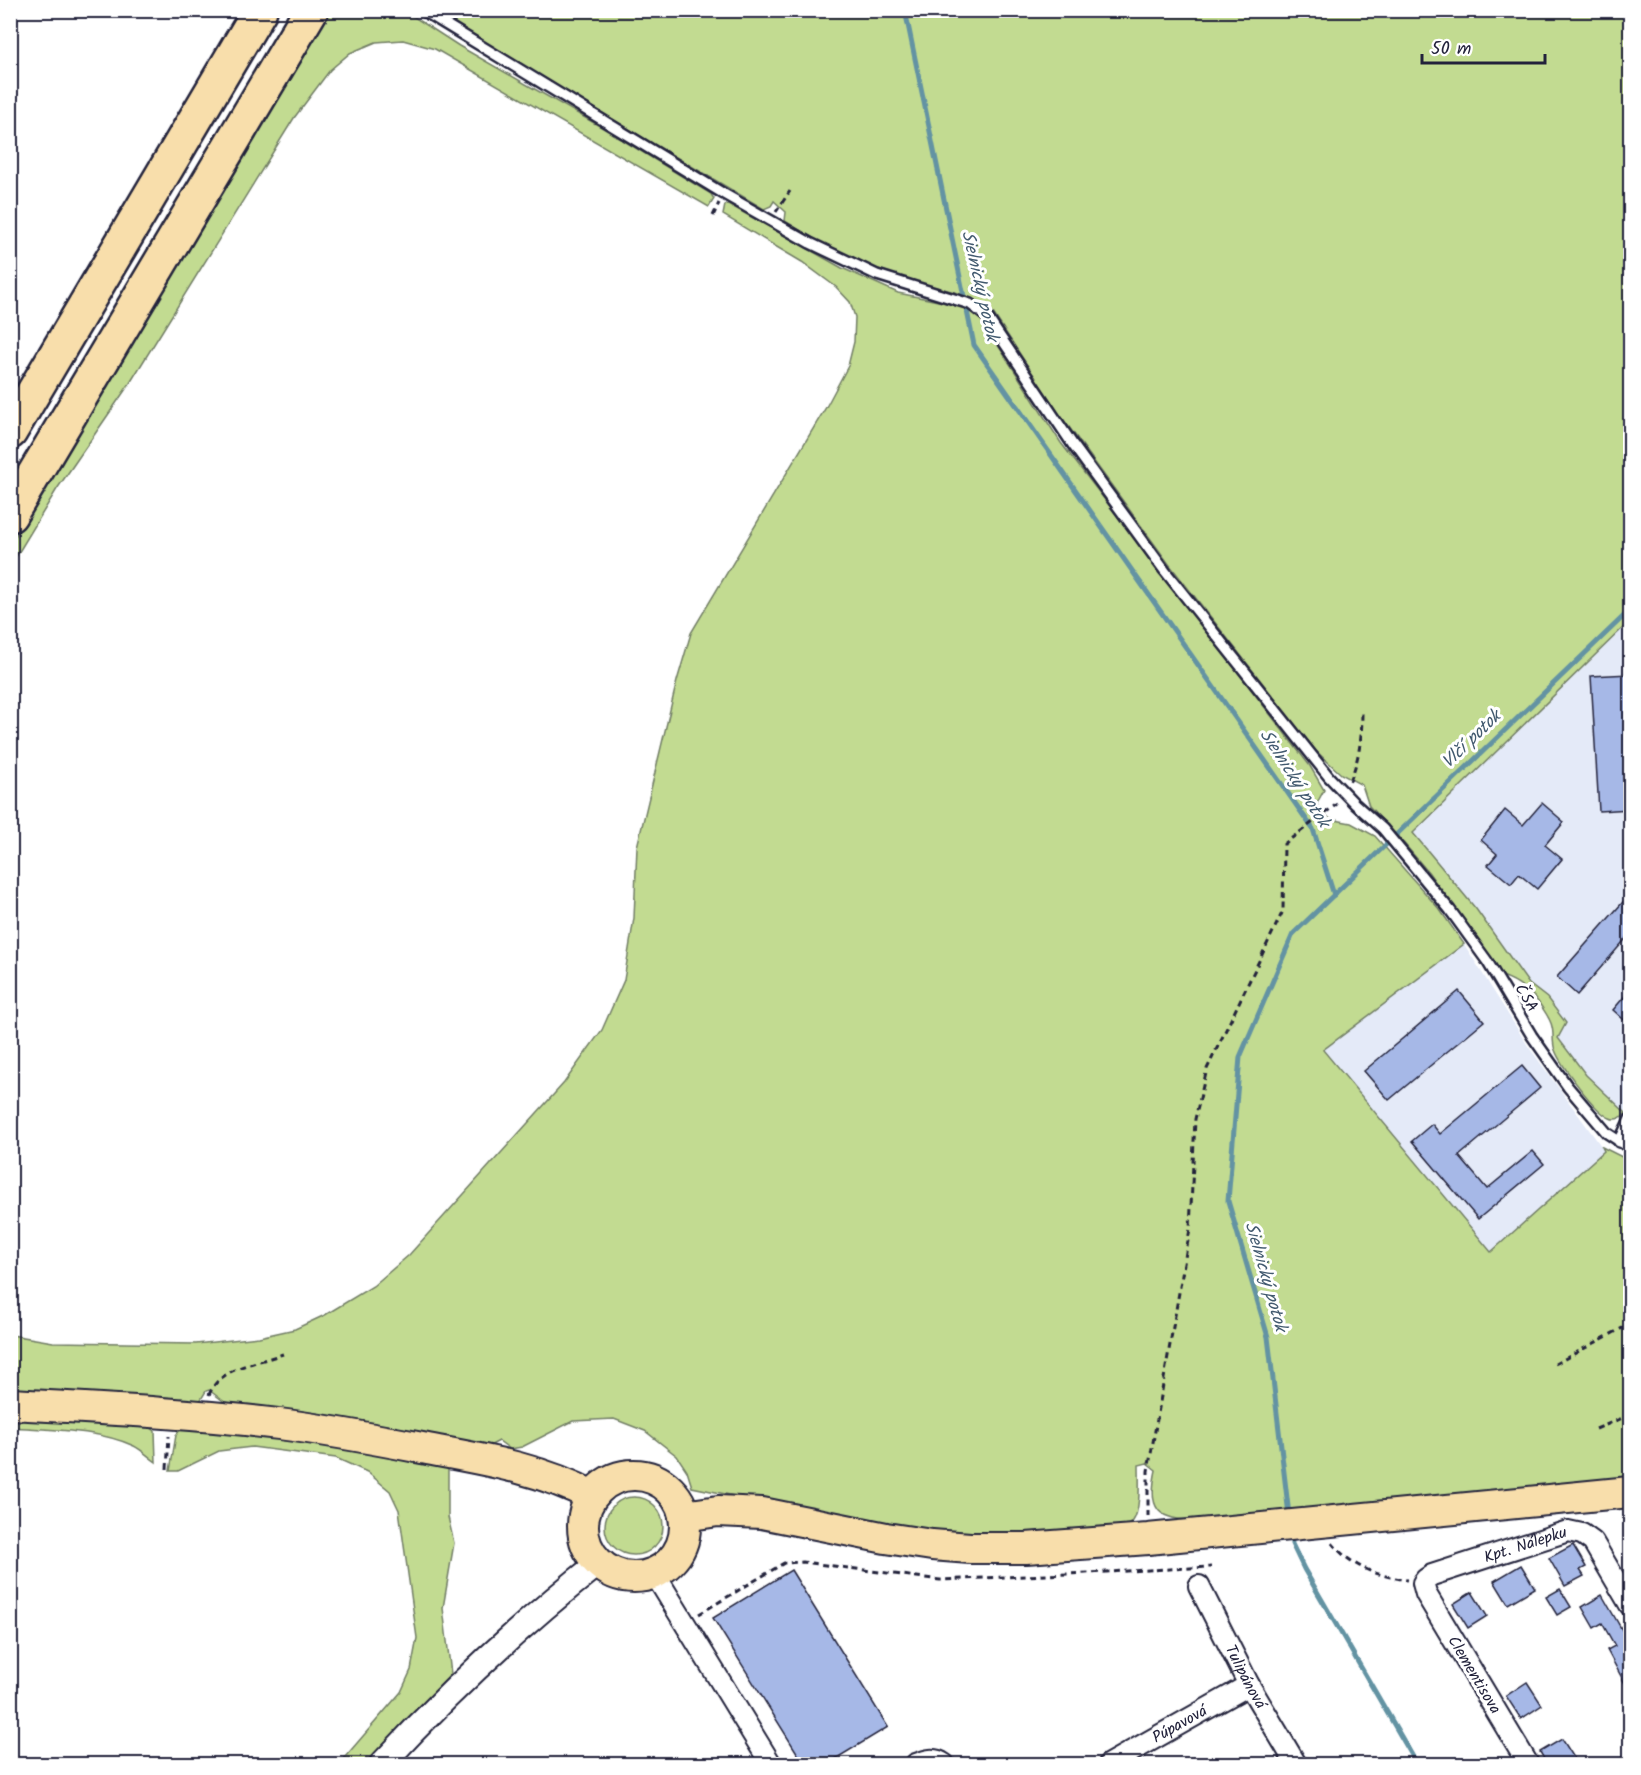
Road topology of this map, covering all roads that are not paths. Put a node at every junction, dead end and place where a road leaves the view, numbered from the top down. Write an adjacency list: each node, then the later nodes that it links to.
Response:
1 (260, 10): 4 (highway)
2 (311, 10): 5 (highway)
3 (422, 10): 7 (lane, ČSA)
4 (10, 432)
5 (10, 515)
6 (1630, 1119): 7 (lane)
7 (1619, 1142): 8 (lane, ČSA)
8 (1630, 1148)
9 (10, 1404): 11 (main road)
10 (1630, 1492): 12 (main road)
11 (592, 1496): 12 (main road); 13 (main road)
12 (684, 1516): 14 (main road)
13 (599, 1563): 14 (main road); 19 (street)
14 (654, 1573): 20 (street)
15 (1423, 1584): 17 (street, Kpt. Nálepku); 25 (street, Clementisova)
16 (1199, 1586): 18 (street, Tulipánová)
17 (1630, 1605)
18 (1249, 1685): 23 (street, Púpavová); 24 (street, Tulipánová)
19 (382, 1764)
20 (771, 1764)
21 (916, 1764): 22 (street)
22 (944, 1764)
23 (1109, 1764)
24 (1296, 1764)
25 (1528, 1764)

